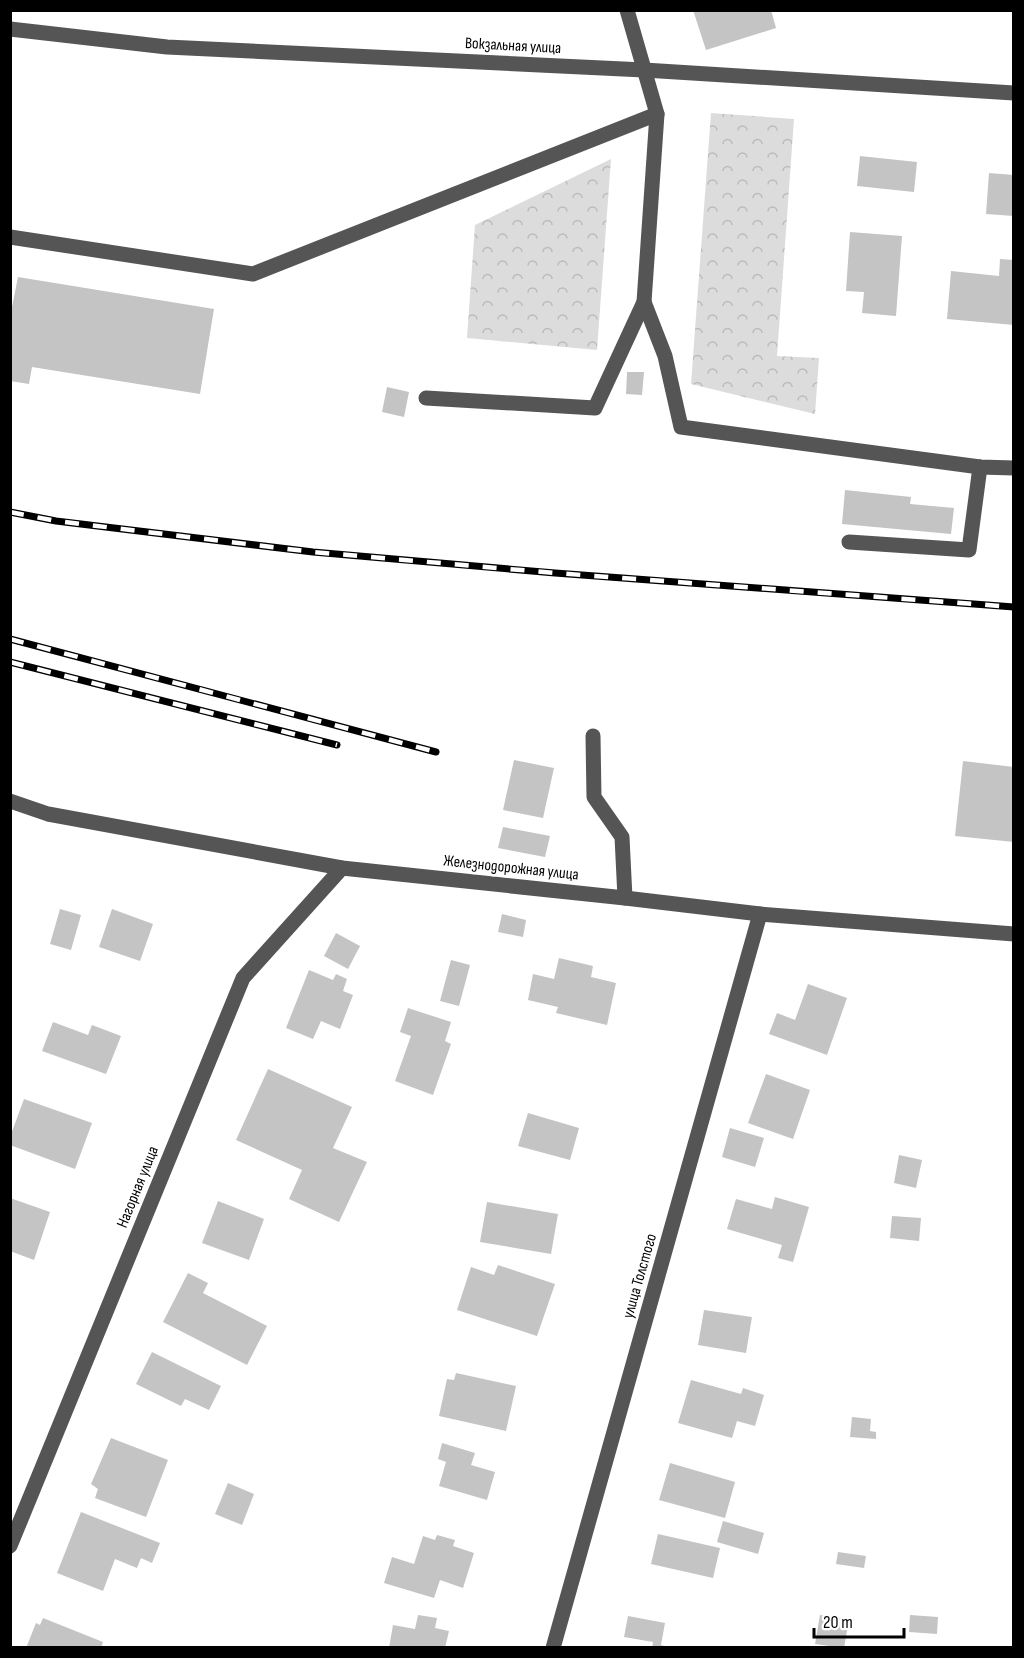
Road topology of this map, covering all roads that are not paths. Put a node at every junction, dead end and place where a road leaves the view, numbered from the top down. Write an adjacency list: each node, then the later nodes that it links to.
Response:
1 (627, 10): 3 (street)
2 (10, 29): 3 (street, Вокзальная улица)
3 (644, 70): 4 (street, Вокзальная улица); 5 (street)
4 (1014, 93)
5 (657, 114): 6 (street); 7 (street)
6 (10, 237)
7 (644, 302): 8 (street); 9 (street)
8 (426, 398)
9 (980, 467): 10 (street); 11 (street)
10 (1014, 468)
11 (849, 542)
12 (593, 736): 15 (street)
13 (10, 801): 14 (street, Железнодорожная улица)
14 (342, 868): 15 (street, Железнодорожная улица); 18 (street, Нагорная улица)
15 (625, 898): 16 (street, Железнодорожная улица)
16 (760, 914): 17 (street, Железнодорожная улица); 19 (street, улица Толстого)
17 (1014, 934)
18 (10, 1546)
19 (553, 1647)

